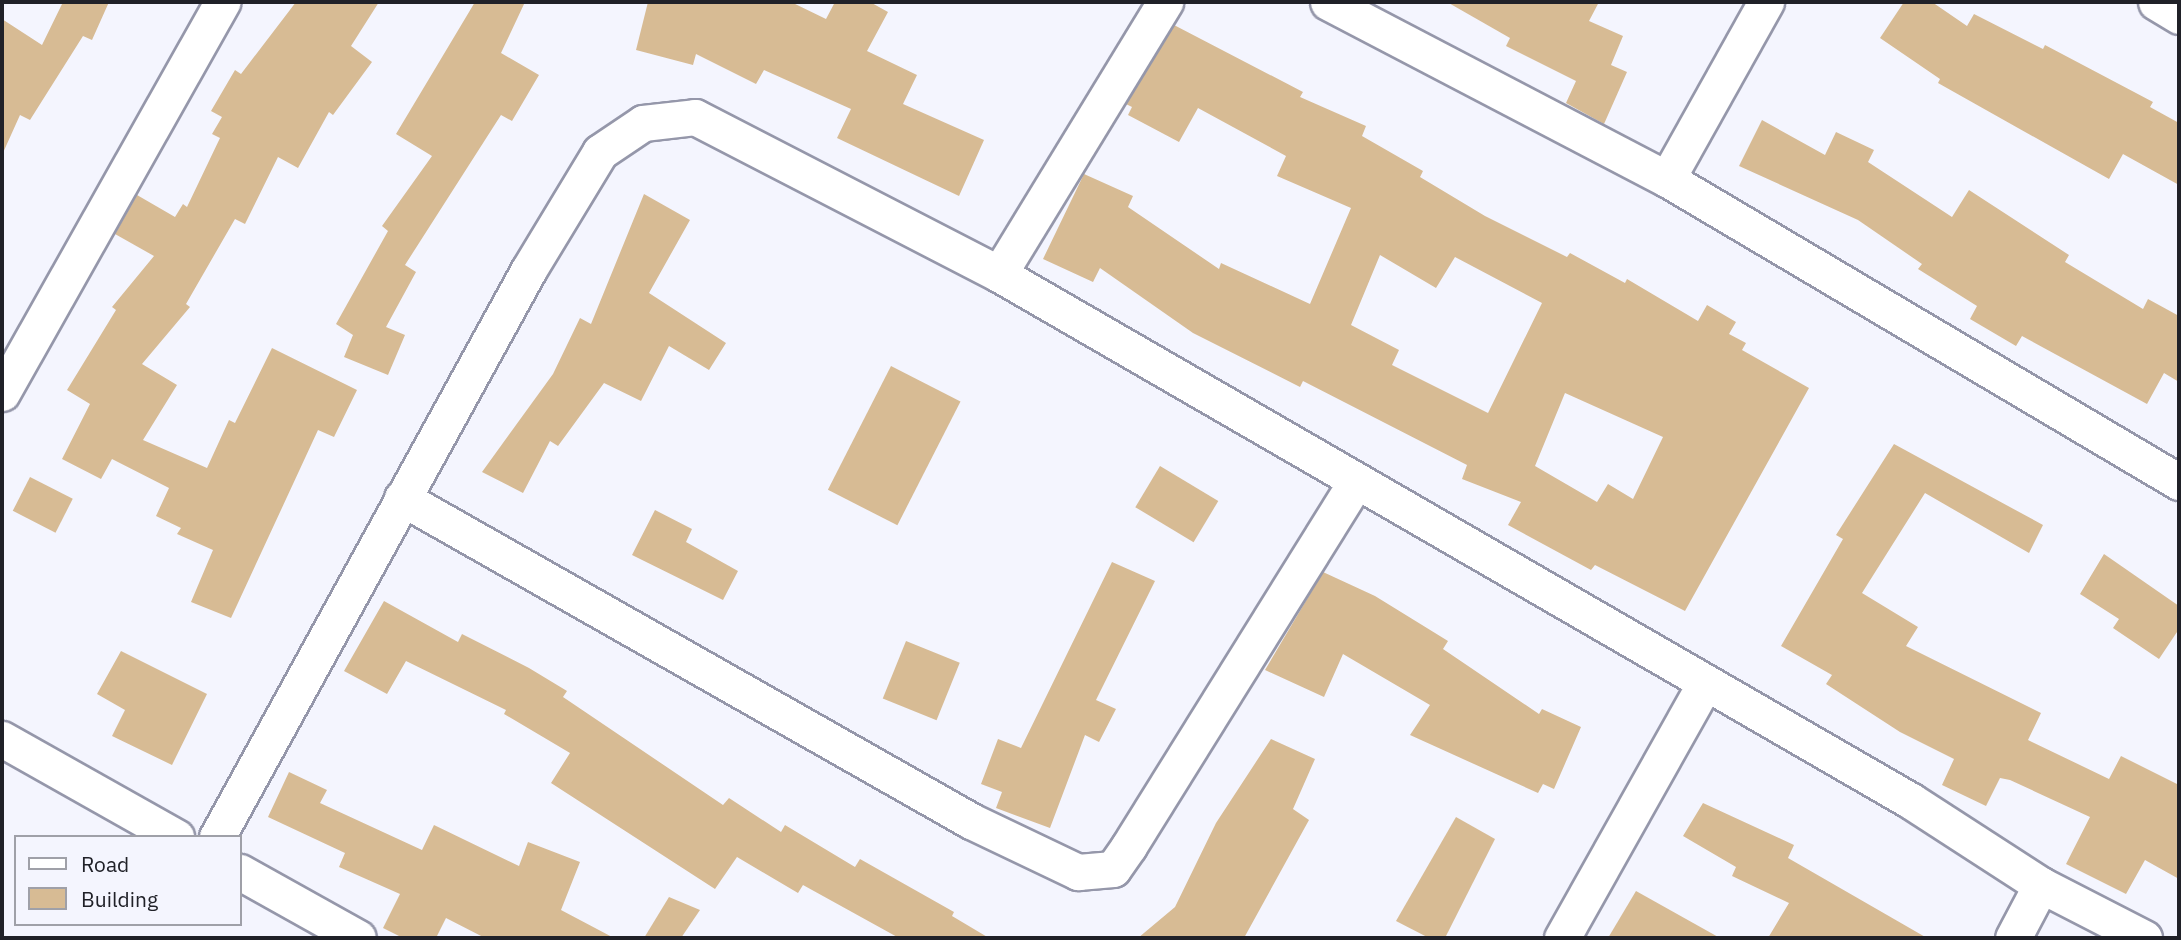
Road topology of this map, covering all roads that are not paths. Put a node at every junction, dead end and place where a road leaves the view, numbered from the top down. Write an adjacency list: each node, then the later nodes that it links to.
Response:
1 (222, 2): 9 (street)
2 (1165, 2): 8 (street)
3 (1328, 2): 7 (street)
4 (1766, 2): 7 (street)
5 (2156, 2): 6 (street)
6 (2179, 16)
7 (1667, 179): 11 (street)
8 (999, 274): 10 (street); 12 (street)
9 (2, 393)
10 (1356, 482): 12 (street); 13 (street)
11 (2179, 482)
12 (402, 498): 16 (street)
13 (1704, 684): 18 (street); 20 (street)
14 (2, 739): 15 (street)
15 (172, 835)
16 (218, 835)
17 (242, 873): 19 (street)
18 (2041, 885): 21 (street); 22 (street)
19 (358, 938)
20 (1562, 938)
21 (2013, 938)
22 (2144, 938)

